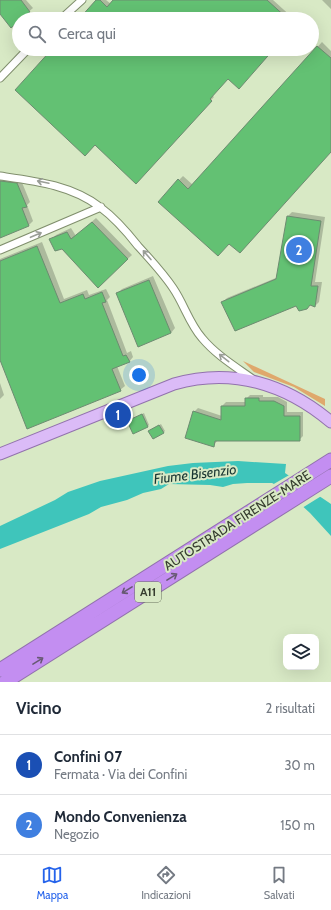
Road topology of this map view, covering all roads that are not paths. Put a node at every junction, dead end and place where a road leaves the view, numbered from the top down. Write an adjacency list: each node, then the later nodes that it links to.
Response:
1 (82, 0): 2 (street)
2 (69, 12)
3 (21, 56): 4 (street)
4 (0, 78)
5 (0, 176): 6 (street, one-way to 5)
6 (101, 207): 7 (street, one-way to 6); 8 (street, one-way to 6)
7 (0, 250)
8 (255, 381): 9 (main road); 10 (main road)
9 (331, 422)
10 (0, 454)
11 (331, 460): 13 (highway, AUTOSTRADA FIRENZE-MARE / A11, one-way to 13)
12 (331, 476): 14 (highway, AUTOSTRADA FIRENZE-MARE / A11, one-way to 12)
13 (0, 670)
14 (5, 682)

